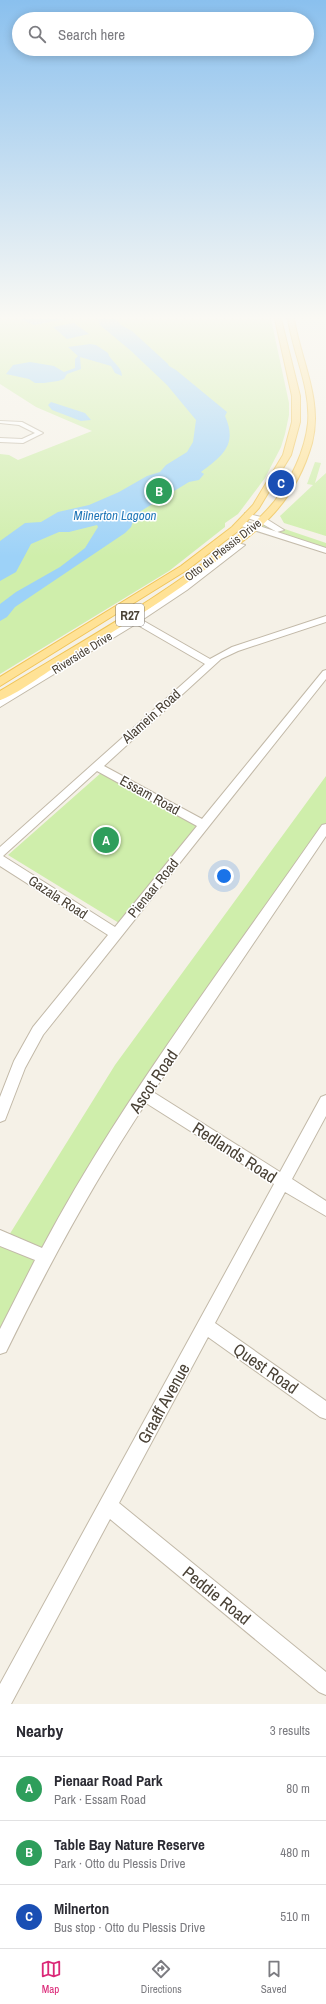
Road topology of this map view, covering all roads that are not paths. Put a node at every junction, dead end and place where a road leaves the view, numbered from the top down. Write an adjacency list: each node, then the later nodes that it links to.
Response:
1 (296, 399): 5 (main road, Otto du Plessis Drive / R27)
2 (311, 399): 6 (main road, Otto du Plessis Drive / R27)
3 (1, 422): 4 (street)
4 (0, 440)
5 (244, 519): 6 (street); 7 (street); 16 (main road, Otto du Plessis Drive / R27)
6 (262, 520): 7 (main road, Otto du Plessis Drive / R27); 8 (street)
7 (254, 527): 8 (street); 17 (main road, Otto du Plessis Drive / R27)
8 (307, 542): 10 (street); 11 (street)
9 (242, 545): 13 (street, Riverside Drive)
10 (326, 545)
11 (326, 551)
12 (326, 619): 14 (street, Alamein Road)
13 (136, 620): 14 (street); 18 (street, Riverside Drive)
14 (210, 664): 19 (street, Alamein Road)
15 (326, 673): 20 (street, Pienaar Road)
16 (0, 682)
17 (0, 696)
18 (0, 704)
19 (96, 766): 20 (street, Essam Road); 22 (street, Alamein Road)
20 (204, 825): 24 (street, Pienaar Road)
21 (326, 828): 25 (street, Ascot Road)
22 (0, 853)
23 (0, 860): 24 (street, Gazala Road)
24 (116, 934): 27 (street, Pienaar Road)
25 (144, 1094): 28 (street, Redlands Road); 31 (street, Ascot Road)
26 (326, 1102): 28 (street, Graaff Avenue)
27 (0, 1115)
28 (282, 1182): 29 (street, Redlands Road); 32 (street, Graaff Avenue)
29 (326, 1209)
30 (0, 1238): 31 (street)
31 (45, 1257): 33 (street, Ascot Road)
32 (205, 1326): 34 (street, Quest Road); 35 (street, Graaff Avenue)
33 (0, 1346)
34 (326, 1411)
35 (108, 1505): 36 (street, Peddie Road); 37 (street, Graaff Avenue)
36 (326, 1685)
37 (0, 1704)

